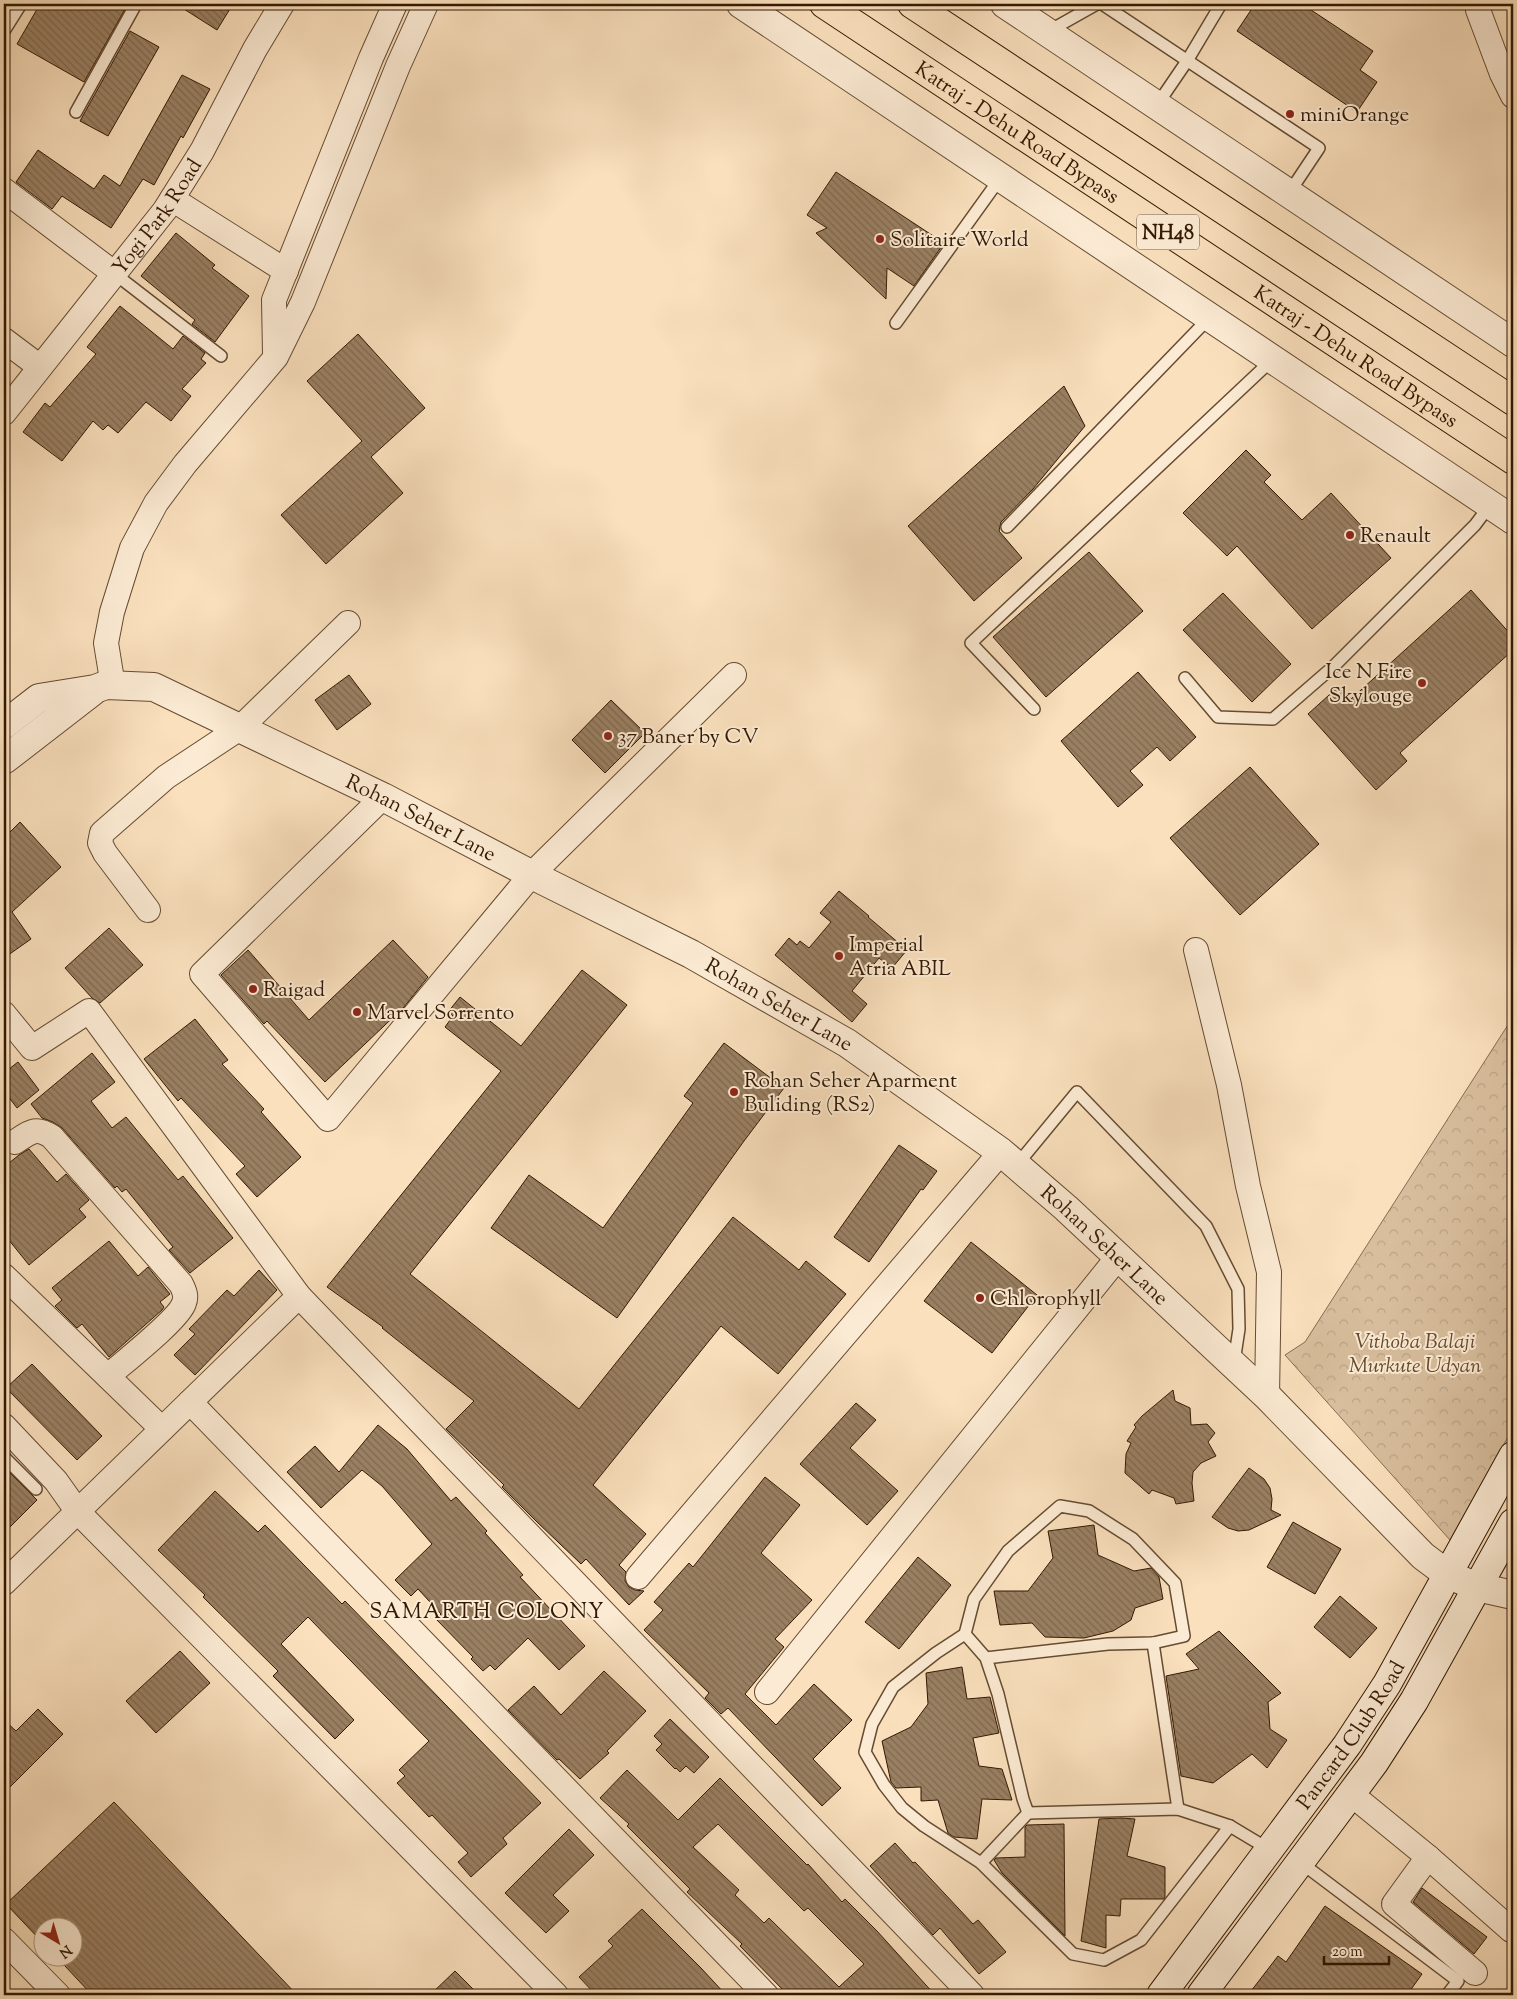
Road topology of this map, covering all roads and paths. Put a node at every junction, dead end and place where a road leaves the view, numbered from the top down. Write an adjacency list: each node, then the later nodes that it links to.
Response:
1 (21, 4): 14 (lane)
2 (136, 4): 19 (lane)
3 (282, 4): 23 (street, Yogi Park Road)
4 (395, 4): 24 (street)
5 (426, 4): 31 (street)
6 (741, 4): 20 (street)
7 (824, 4): 36 (highway, Katraj - Dehu Road Bypass / NH48)
8 (912, 4): 34 (highway, NH48)
9 (1005, 4): 15 (street)
10 (1097, 4): 15 (lane)
11 (1102, 4): 16 (lane)
12 (1221, 4): 16 (lane)
13 (1478, 6): 17 (street)
14 (4, 31)
15 (1047, 32): 18 (street)
16 (1188, 61): 18 (lane); 22 (lane)
17 (1513, 96)
18 (1157, 105): 22 (street)
19 (76, 112)
20 (1001, 177): 26 (street); 27 (lane)
21 (4, 190): 25 (street)
22 (1289, 193): 29 (street)
23 (172, 199): 24 (street); 25 (street, Yogi Park Road)
24 (286, 271): 31 (street)
25 (115, 274): 30 (lane); 33 (street, Yogi Park Road)
26 (1210, 317): 32 (street); 39 (lane)
27 (896, 323)
28 (4, 340): 33 (street)
29 (1513, 343)
30 (221, 356)
31 (276, 357): 43 (street)
32 (1272, 359): 37 (street); 44 (lane)
33 (40, 367): 35 (street, Yogi Park Road)
34 (1513, 401)
35 (7, 402)
36 (1513, 460)
37 (1490, 505): 38 (street); 42 (lane)
38 (1513, 520)
39 (1007, 527)
40 (348, 623): 46 (street)
41 (734, 675): 49 (street)
42 (1185, 678)
43 (104, 687): 45 (street, Rohan Seher Lane); 46 (street, Rohan Seher Lane); 47 (street)
44 (1034, 709)
45 (4, 725)
46 (240, 728): 48 (street, Rohan Seher Lane); 50 (street)
47 (4, 760)
48 (383, 797): 49 (street, Rohan Seher Lane); 49 (street)
49 (532, 874): 54 (street, Rohan Seher Lane)
50 (148, 910)
51 (1196, 950): 60 (street)
52 (4, 1014): 57 (street)
53 (8, 1142): 59 (street)
54 (1008, 1159): 55 (street, Rohan Seher Lane); 58 (lane); 70 (street)
55 (1119, 1256): 58 (street, Rohan Seher Lane); 77 (street)
56 (4, 1276): 59 (street)
57 (299, 1296): 61 (street); 92 (street)
58 (1233, 1366): 60 (street, Rohan Seher Lane)
59 (108, 1376): 63 (street)
60 (1267, 1396): 69 (street, Rohan Seher Lane)
61 (190, 1402): 63 (street); 91 (street)
62 (4, 1426): 67 (street)
63 (162, 1429): 67 (street)
64 (1513, 1456): 69 (street, Pancard Club Road)
65 (4, 1457): 66 (lane)
66 (36, 1489)
67 (78, 1512): 71 (street); 90 (street)
68 (1513, 1523): 72 (street, Pancard Club Road)
69 (1447, 1574): 72 (street, Rohan Seher Lane); 82 (street, Pancard Club Road)
70 (638, 1577)
71 (4, 1583)
72 (1477, 1587): 73 (street, Rohan Seher Lane); 78 (street, Pancard Club Road)
73 (1513, 1595)
74 (965, 1634): 75 (lane); 76 (lane); 85 (lane)
75 (1153, 1643): 76 (lane); 79 (lane)
76 (986, 1658): 80 (lane)
77 (767, 1692)
78 (1351, 1794): 83 (street); 84 (street, Pancard Club Road)
79 (1178, 1809): 80 (lane); 81 (lane)
80 (1028, 1813): 85 (lane)
81 (1230, 1826): 82 (lane); 85 (lane)
82 (1270, 1850): 93 (street, Pancard Club Road)
83 (1428, 1857): 86 (street); 88 (street)
84 (1300, 1862): 94 (street, Pancard Club Road); 95 (lane)
85 (981, 1863)
86 (1511, 1930)
87 (4, 1940): 89 (street)
88 (1475, 1973)
89 (58, 1995)
90 (556, 1995)
91 (766, 1995)
92 (972, 1995)
93 (1161, 1995)
94 (1201, 1995)
95 (1447, 1995)

